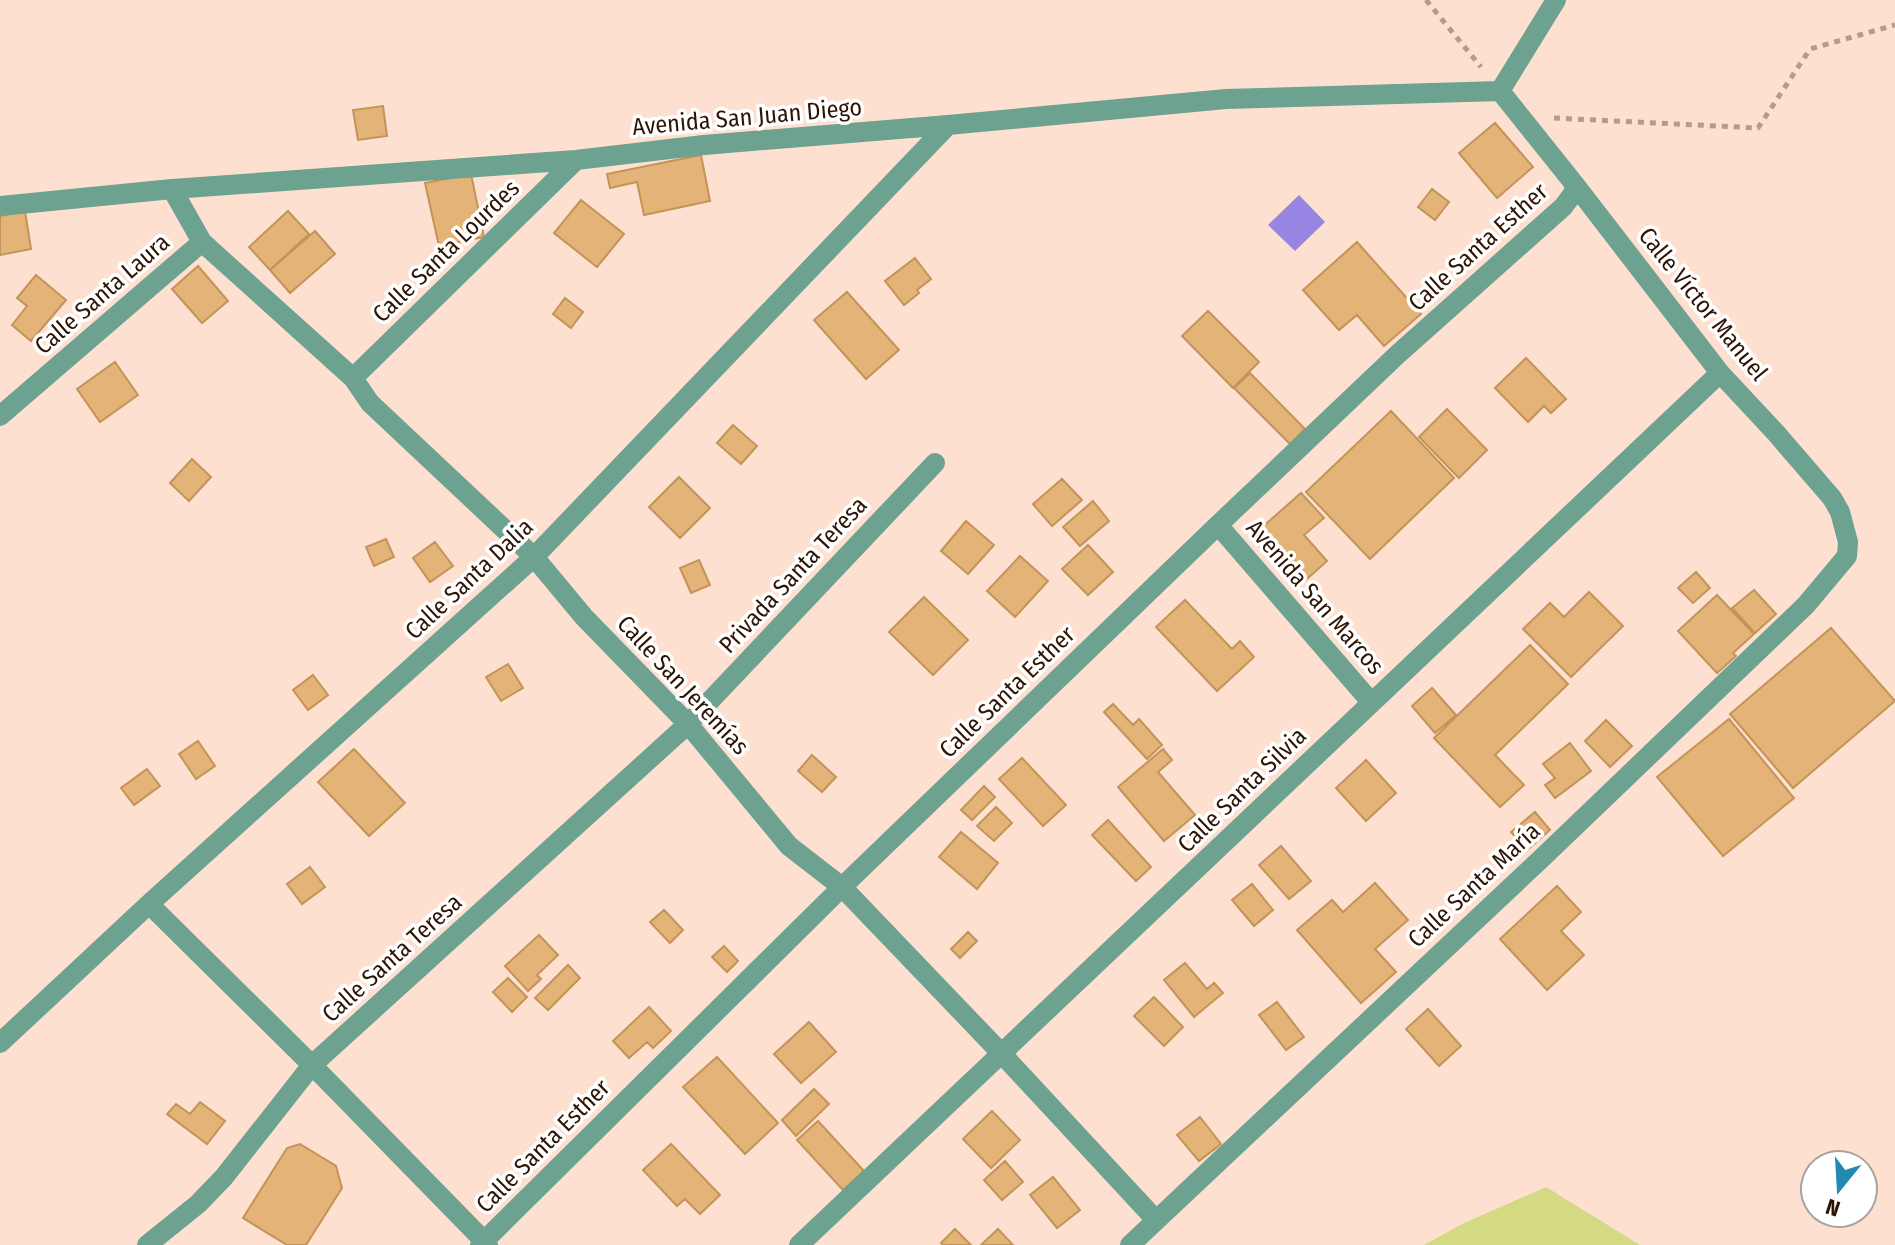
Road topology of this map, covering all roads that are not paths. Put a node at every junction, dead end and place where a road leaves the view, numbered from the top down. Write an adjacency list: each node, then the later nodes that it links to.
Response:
1 (1556, 0): 2 (street)
2 (1500, 91): 3 (street, Avenida San Juan Diego); 5 (street, Calle Víctor Manuel)
3 (948, 125): 4 (street, Avenida San Juan Diego); 15 (street, Calle Santa Dalia)
4 (576, 160): 6 (street, Avenida San Juan Diego); 10 (street, Calle Santa Lourdes)
5 (1576, 186): 9 (street, Calle Víctor Manuel); 13 (street, Calle Santa Esther)
6 (172, 189): 7 (street, Avenida San Juan Diego); 8 (street, Calle San Jeremías)
7 (0, 206)
8 (202, 242): 10 (street, Calle San Jeremías); 11 (street, Calle Santa Laura)
9 (1720, 373): 14 (street, Calle Víctor Manuel); 16 (street, Calle Santa Silvia)
10 (353, 378): 15 (street, Calle San Jeremías)
11 (0, 416)
12 (935, 463): 17 (street, Privada Santa Teresa)
13 (1218, 525): 16 (street, Avenida San Marcos); 18 (street, Calle Santa Esther)
14 (1847, 556): 23 (street, Calle Santa María)
15 (534, 557): 17 (street, Calle San Jeremías); 19 (street, Calle Santa Dalia)
16 (1371, 702): 21 (street, Calle Santa Silvia)
17 (688, 724): 18 (street, Calle San Jeremías); 22 (street, Calle Santa Teresa)
18 (842, 887): 21 (street, Calle San Jeremías); 24 (street, Calle Santa Esther)
19 (149, 904): 20 (street, Calle Santa Dalia); 22 (street)
20 (0, 1043)
21 (1002, 1054): 23 (street, Calle San Jeremías); 26 (street, Calle Santa Silvia)
22 (312, 1065): 24 (street); 25 (street, Calle Santa Teresa)
23 (1156, 1220): 27 (street, Calle Santa María)
24 (484, 1244)
25 (147, 1245)
26 (799, 1245)
27 (1130, 1245)

